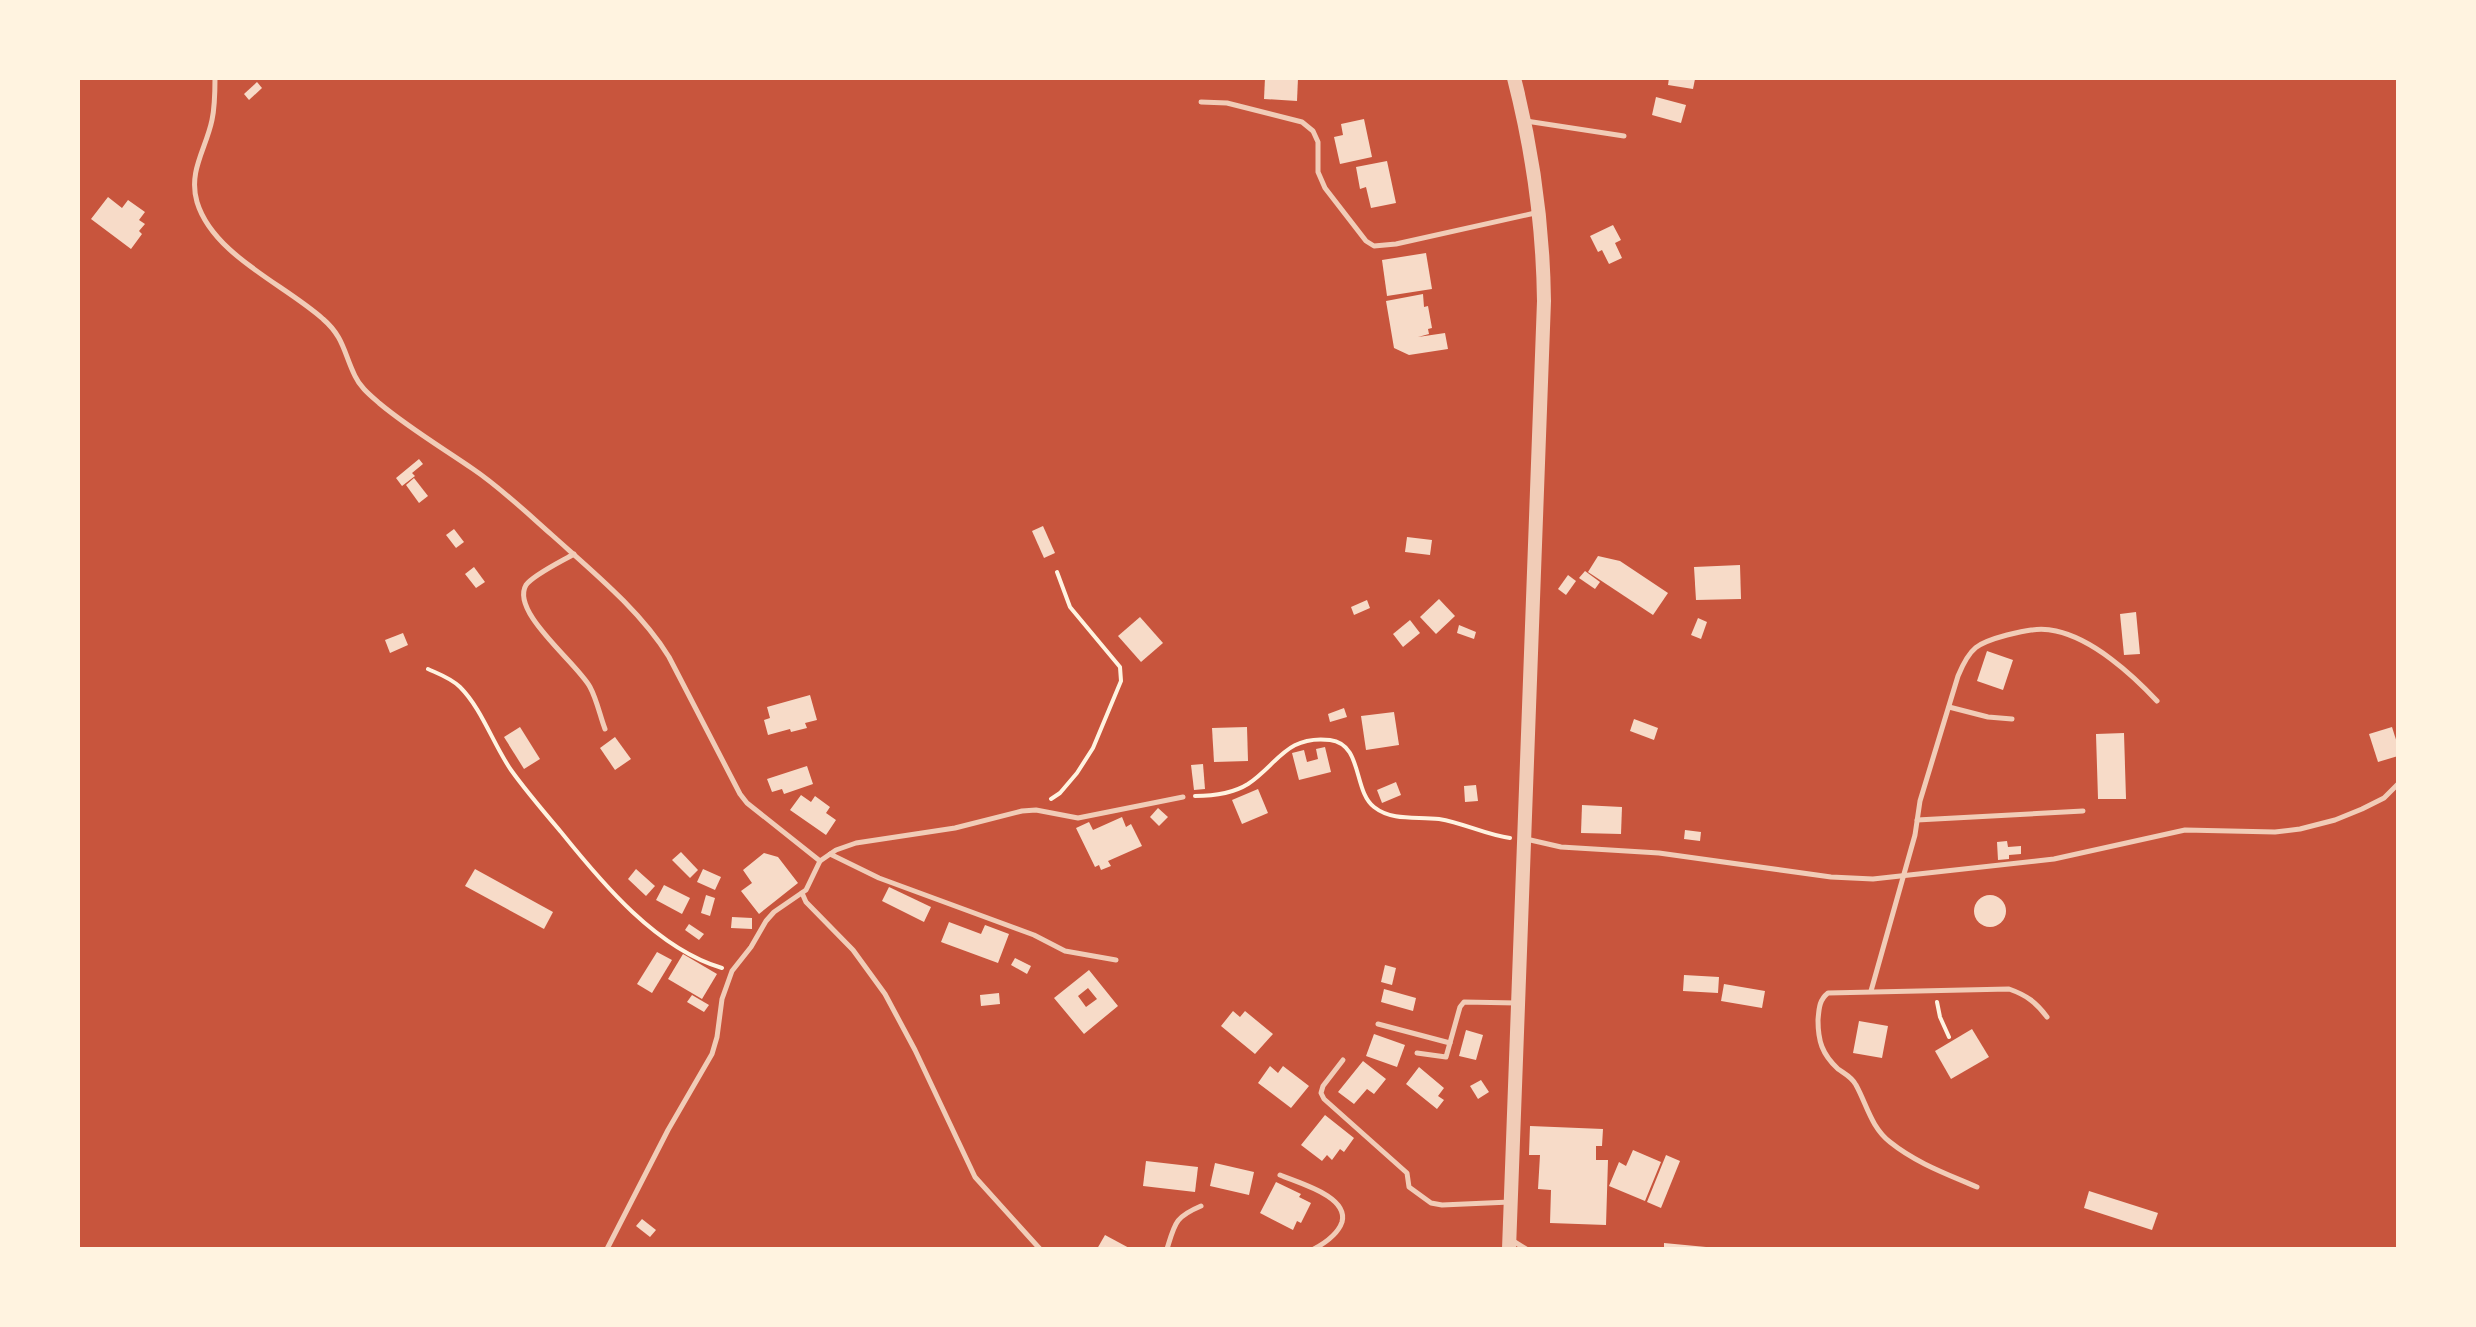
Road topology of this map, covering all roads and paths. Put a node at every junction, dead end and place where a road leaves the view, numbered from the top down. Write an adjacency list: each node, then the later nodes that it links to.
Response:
1 (215, 78): 7 (lane)
2 (1514, 78): 4 (street)
3 (1201, 102): 6 (lane)
4 (1524, 121): 5 (lane); 6 (street)
5 (1624, 136)
6 (1540, 211): 19 (street)
7 (574, 554): 13 (lane); 21 (lane)
8 (1057, 572): 16 (path)
9 (428, 669): 25 (path)
10 (2157, 701): 11 (lane)
11 (1949, 707): 12 (lane); 18 (lane)
12 (2012, 719)
13 (605, 729)
14 (2398, 784): 22 (lane)
15 (1183, 797): 16 (lane); 19 (path)
16 (1036, 810): 20 (lane)
17 (2083, 811): 18 (lane)
18 (1917, 820): 22 (lane)
19 (1525, 839): 22 (lane); 28 (street)
20 (830, 854): 21 (lane); 24 (lane)
21 (820, 861): 23 (lane)
22 (1903, 875): 27 (lane)
23 (802, 893): 25 (lane); 41 (lane)
24 (1116, 960)
25 (732, 971): 40 (lane)
26 (1937, 990): 27 (lane); 29 (lane); 31 (path)
27 (1871, 991): 36 (lane)
28 (1518, 1003): 32 (lane); 37 (street)
29 (2047, 1017)
30 (1378, 1024): 32 (lane)
31 (1949, 1037)
32 (1450, 1043): 33 (lane)
33 (1417, 1053)
34 (1343, 1060): 37 (lane)
35 (1280, 1175): 43 (lane)
36 (1977, 1187)
37 (1511, 1202): 39 (street)
38 (1201, 1206): 42 (lane)
39 (1509, 1244): 44 (lane)
40 (607, 1249)
41 (1040, 1249)
42 (1167, 1249)
43 (1314, 1249)
44 (1526, 1249)

